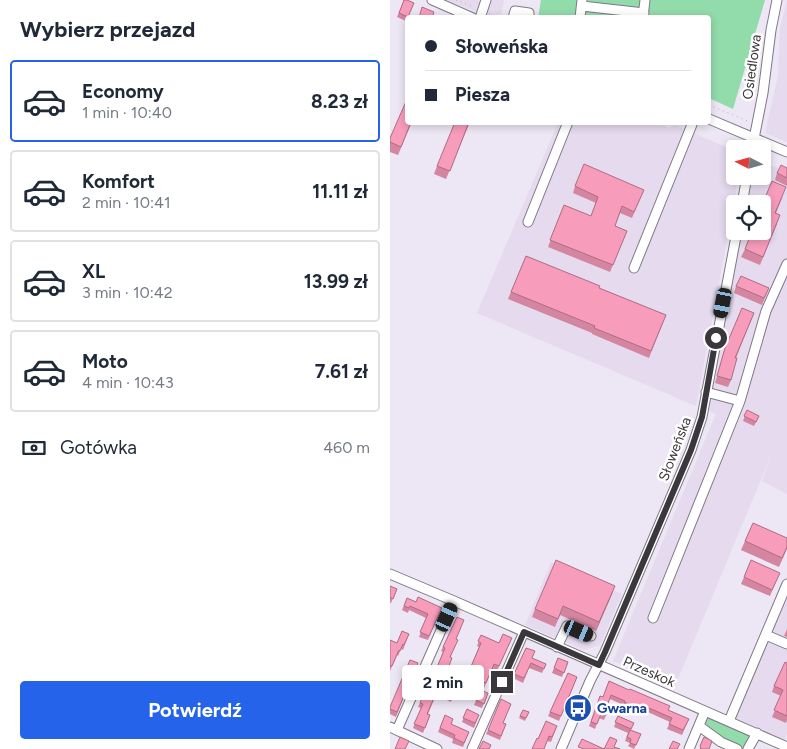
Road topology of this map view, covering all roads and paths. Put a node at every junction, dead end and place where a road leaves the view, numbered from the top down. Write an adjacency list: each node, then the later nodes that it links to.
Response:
1 (432, 0): 6 (street)
2 (486, 0): 7 (street)
3 (645, 0): 10 (street)
4 (777, 0): 13 (street, Osiedlowa)
5 (582, 3): 10 (street)
6 (466, 15)
7 (481, 15)
8 (514, 15): 9 (street)
9 (529, 15)
10 (644, 15)
11 (711, 107): 13 (path)
12 (711, 120): 16 (street)
13 (757, 124): 16 (street, Osiedlowa)
14 (567, 125): 18 (street)
15 (692, 125): 21 (street)
16 (754, 138): 17 (street)
17 (787, 152)
18 (528, 222)
19 (735, 240): 22 (street, Słoweńska)
20 (787, 264): 23 (street)
21 (634, 268)
22 (706, 392): 23 (street); 33 (street, Słoweńska)
23 (740, 401): 27 (street)
24 (390, 574): 26 (street, Przeskok)
25 (787, 584): 29 (street)
26 (454, 601): 28 (street, Przeskok); 37 (street)
27 (653, 618)
28 (524, 632): 32 (street, Przeskok); 42 (street)
29 (766, 635): 31 (street); 35 (street)
30 (591, 636): 32 (street)
31 (787, 644)
32 (557, 647): 33 (street, Przeskok)
33 (599, 665): 34 (street, Przeskok); 43 (street)
34 (705, 711): 35 (street, Przeskok); 36 (street)
35 (729, 721): 38 (street, Przeskok)
36 (699, 726): 44 (street); 45 (street)
37 (394, 729): 41 (street)
38 (758, 733): 39 (street, Przeskok); 46 (street)
39 (773, 744): 40 (street, Przeskok)
40 (787, 746)
41 (437, 749)
42 (472, 749)
43 (561, 749)
44 (689, 749)
45 (738, 749)
46 (748, 749)

